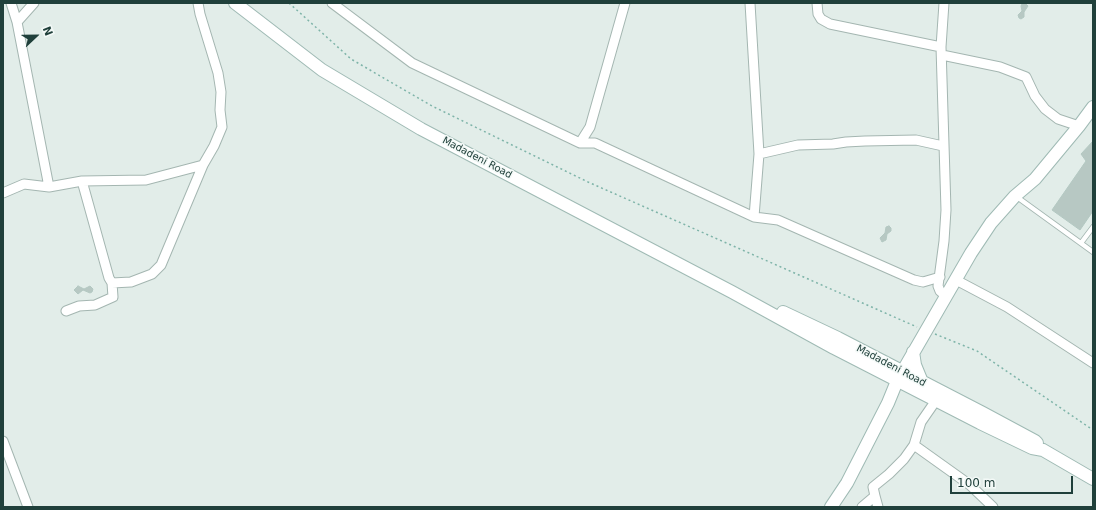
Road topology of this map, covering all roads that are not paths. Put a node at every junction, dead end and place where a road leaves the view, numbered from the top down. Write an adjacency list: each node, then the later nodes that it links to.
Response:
1 (11, 3): 10 (street)
2 (34, 3): 10 (street)
3 (198, 3): 19 (street)
4 (235, 3): 35 (street, Madadeni Road)
5 (332, 3): 15 (street)
6 (625, 3): 14 (street)
7 (750, 3): 18 (street)
8 (817, 3): 11 (street)
9 (944, 3): 11 (street)
10 (17, 22): 21 (street)
11 (942, 51): 13 (street); 17 (street)
12 (1093, 106): 13 (street)
13 (1079, 126): 23 (street)
14 (590, 127): 15 (street); 16 (street)
15 (580, 142): 16 (street)
16 (595, 143): 24 (street)
17 (944, 146): 18 (street); 28 (street)
18 (759, 154): 24 (street)
19 (203, 165): 20 (street); 30 (street)
20 (82, 181): 21 (street); 30 (street)
21 (49, 187): 22 (street)
22 (3, 192)
23 (1015, 196): 26 (lane); 29 (street)
24 (754, 217): 28 (street)
25 (1093, 227): 26 (lane)
26 (1080, 243): 27 (lane)
27 (1093, 252)
28 (940, 277): 31 (street)
29 (956, 280): 31 (street); 34 (street)
30 (112, 283): 32 (street)
31 (946, 296): 33 (street)
32 (66, 311)
33 (913, 352): 35 (street); 36 (street)
34 (1093, 364)
35 (900, 376): 36 (street, Madadeni Road); 37 (street, Madadeni Road); 43 (street)
36 (922, 382): 37 (street, Madadeni Road)
37 (939, 396): 39 (street); 40 (street, Madadeni Road)
38 (3, 443): 42 (street)
39 (914, 445): 41 (street); 46 (street)
40 (1093, 479)
41 (875, 496): 44 (street); 45 (street)
42 (28, 507)
43 (831, 507)
44 (862, 507)
45 (878, 507)
46 (993, 507)

